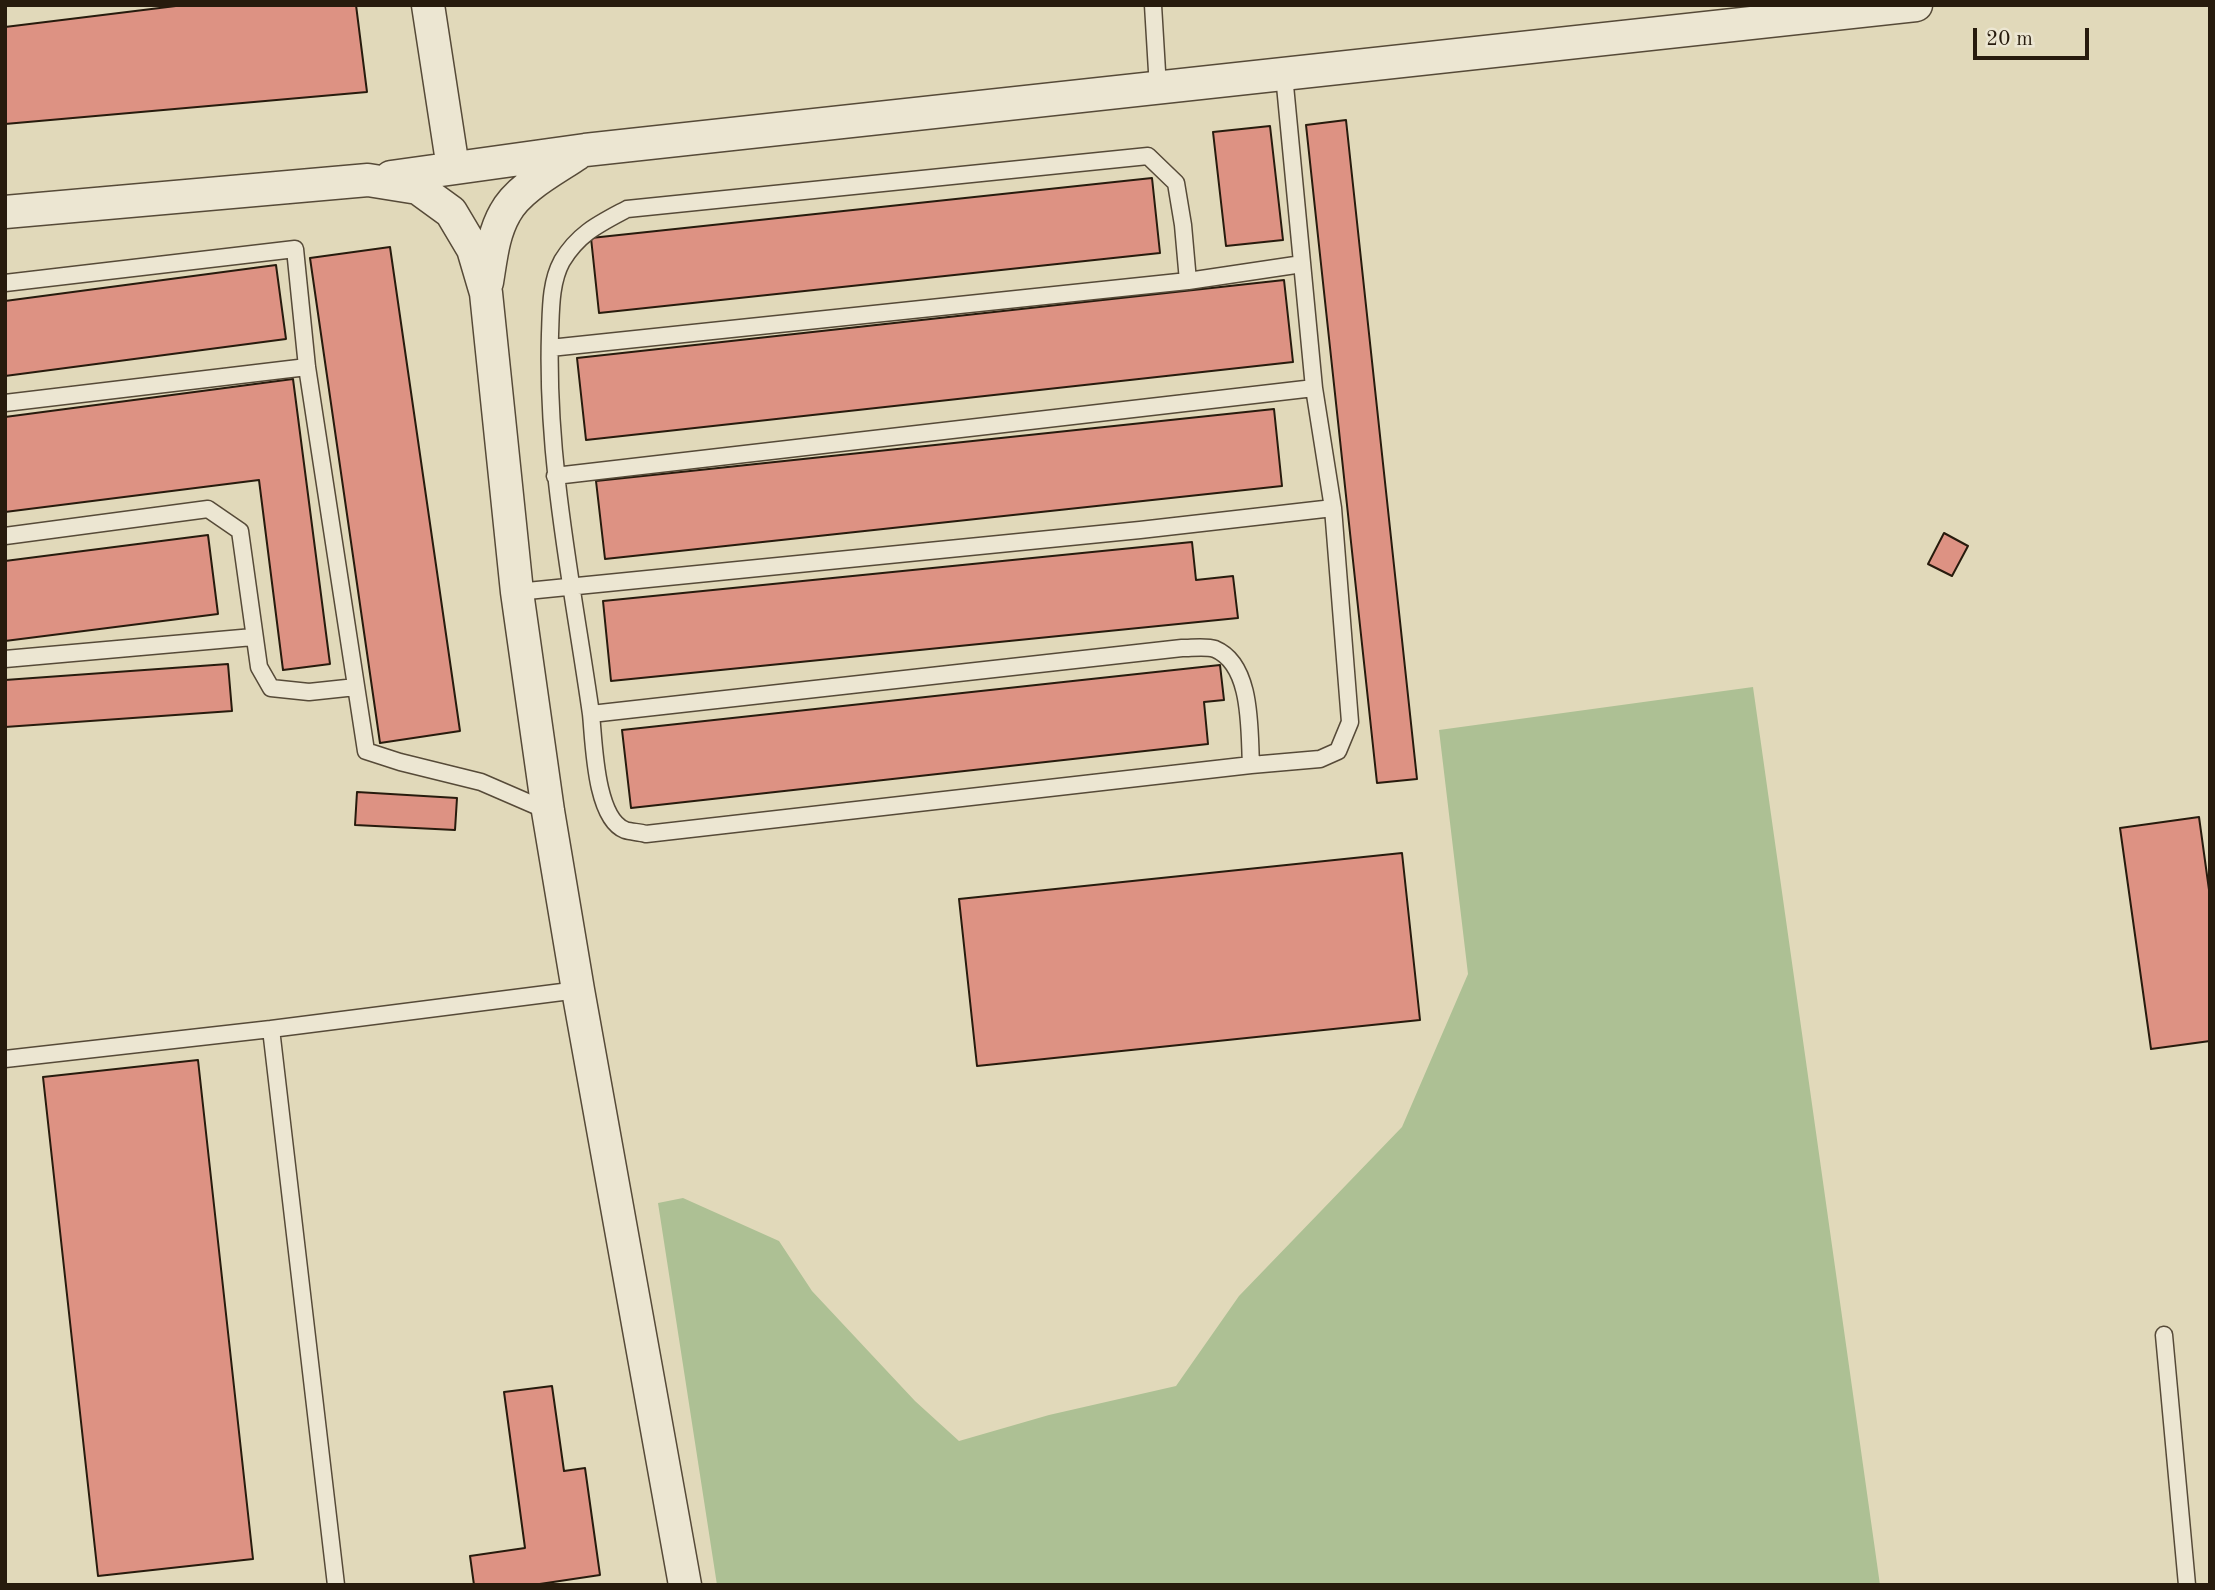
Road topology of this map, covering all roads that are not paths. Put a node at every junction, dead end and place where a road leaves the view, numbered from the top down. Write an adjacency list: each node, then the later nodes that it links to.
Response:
1 (428, 5): 7 (street)
2 (1153, 5): 5 (lane)
3 (1916, 5): 4 (street)
4 (1284, 75): 5 (street); 10 (lane)
5 (1158, 88): 6 (street)
6 (584, 149): 7 (street); 13 (street)
7 (453, 168): 8 (street)
8 (368, 180): 9 (street); 13 (street)
9 (5, 212)
10 (1302, 264): 11 (lane); 16 (lane)
11 (1188, 281): 14 (lane); 14 (lane)
12 (5, 283): 15 (lane)
13 (486, 293): 22 (street)
14 (550, 348): 18 (lane)
15 (307, 367): 17 (lane); 25 (lane)
16 (1314, 388): 18 (lane); 19 (lane)
17 (5, 403)
18 (555, 476): 21 (lane)
19 (1333, 508): 21 (lane); 27 (lane)
20 (5, 536): 23 (lane)
21 (573, 587): 22 (lane); 26 (lane)
22 (517, 592): 28 (street)
23 (253, 637): 24 (lane); 25 (lane)
24 (5, 659)
25 (356, 687): 28 (lane)
26 (591, 714): 27 (lane); 27 (lane)
27 (1251, 765)
28 (548, 811): 29 (street)
29 (578, 990): 30 (lane); 34 (street)
30 (271, 1029): 31 (lane); 33 (lane)
31 (5, 1059)
32 (2164, 1335): 35 (lane)
33 (336, 1585)
34 (685, 1585)
35 (2187, 1585)

